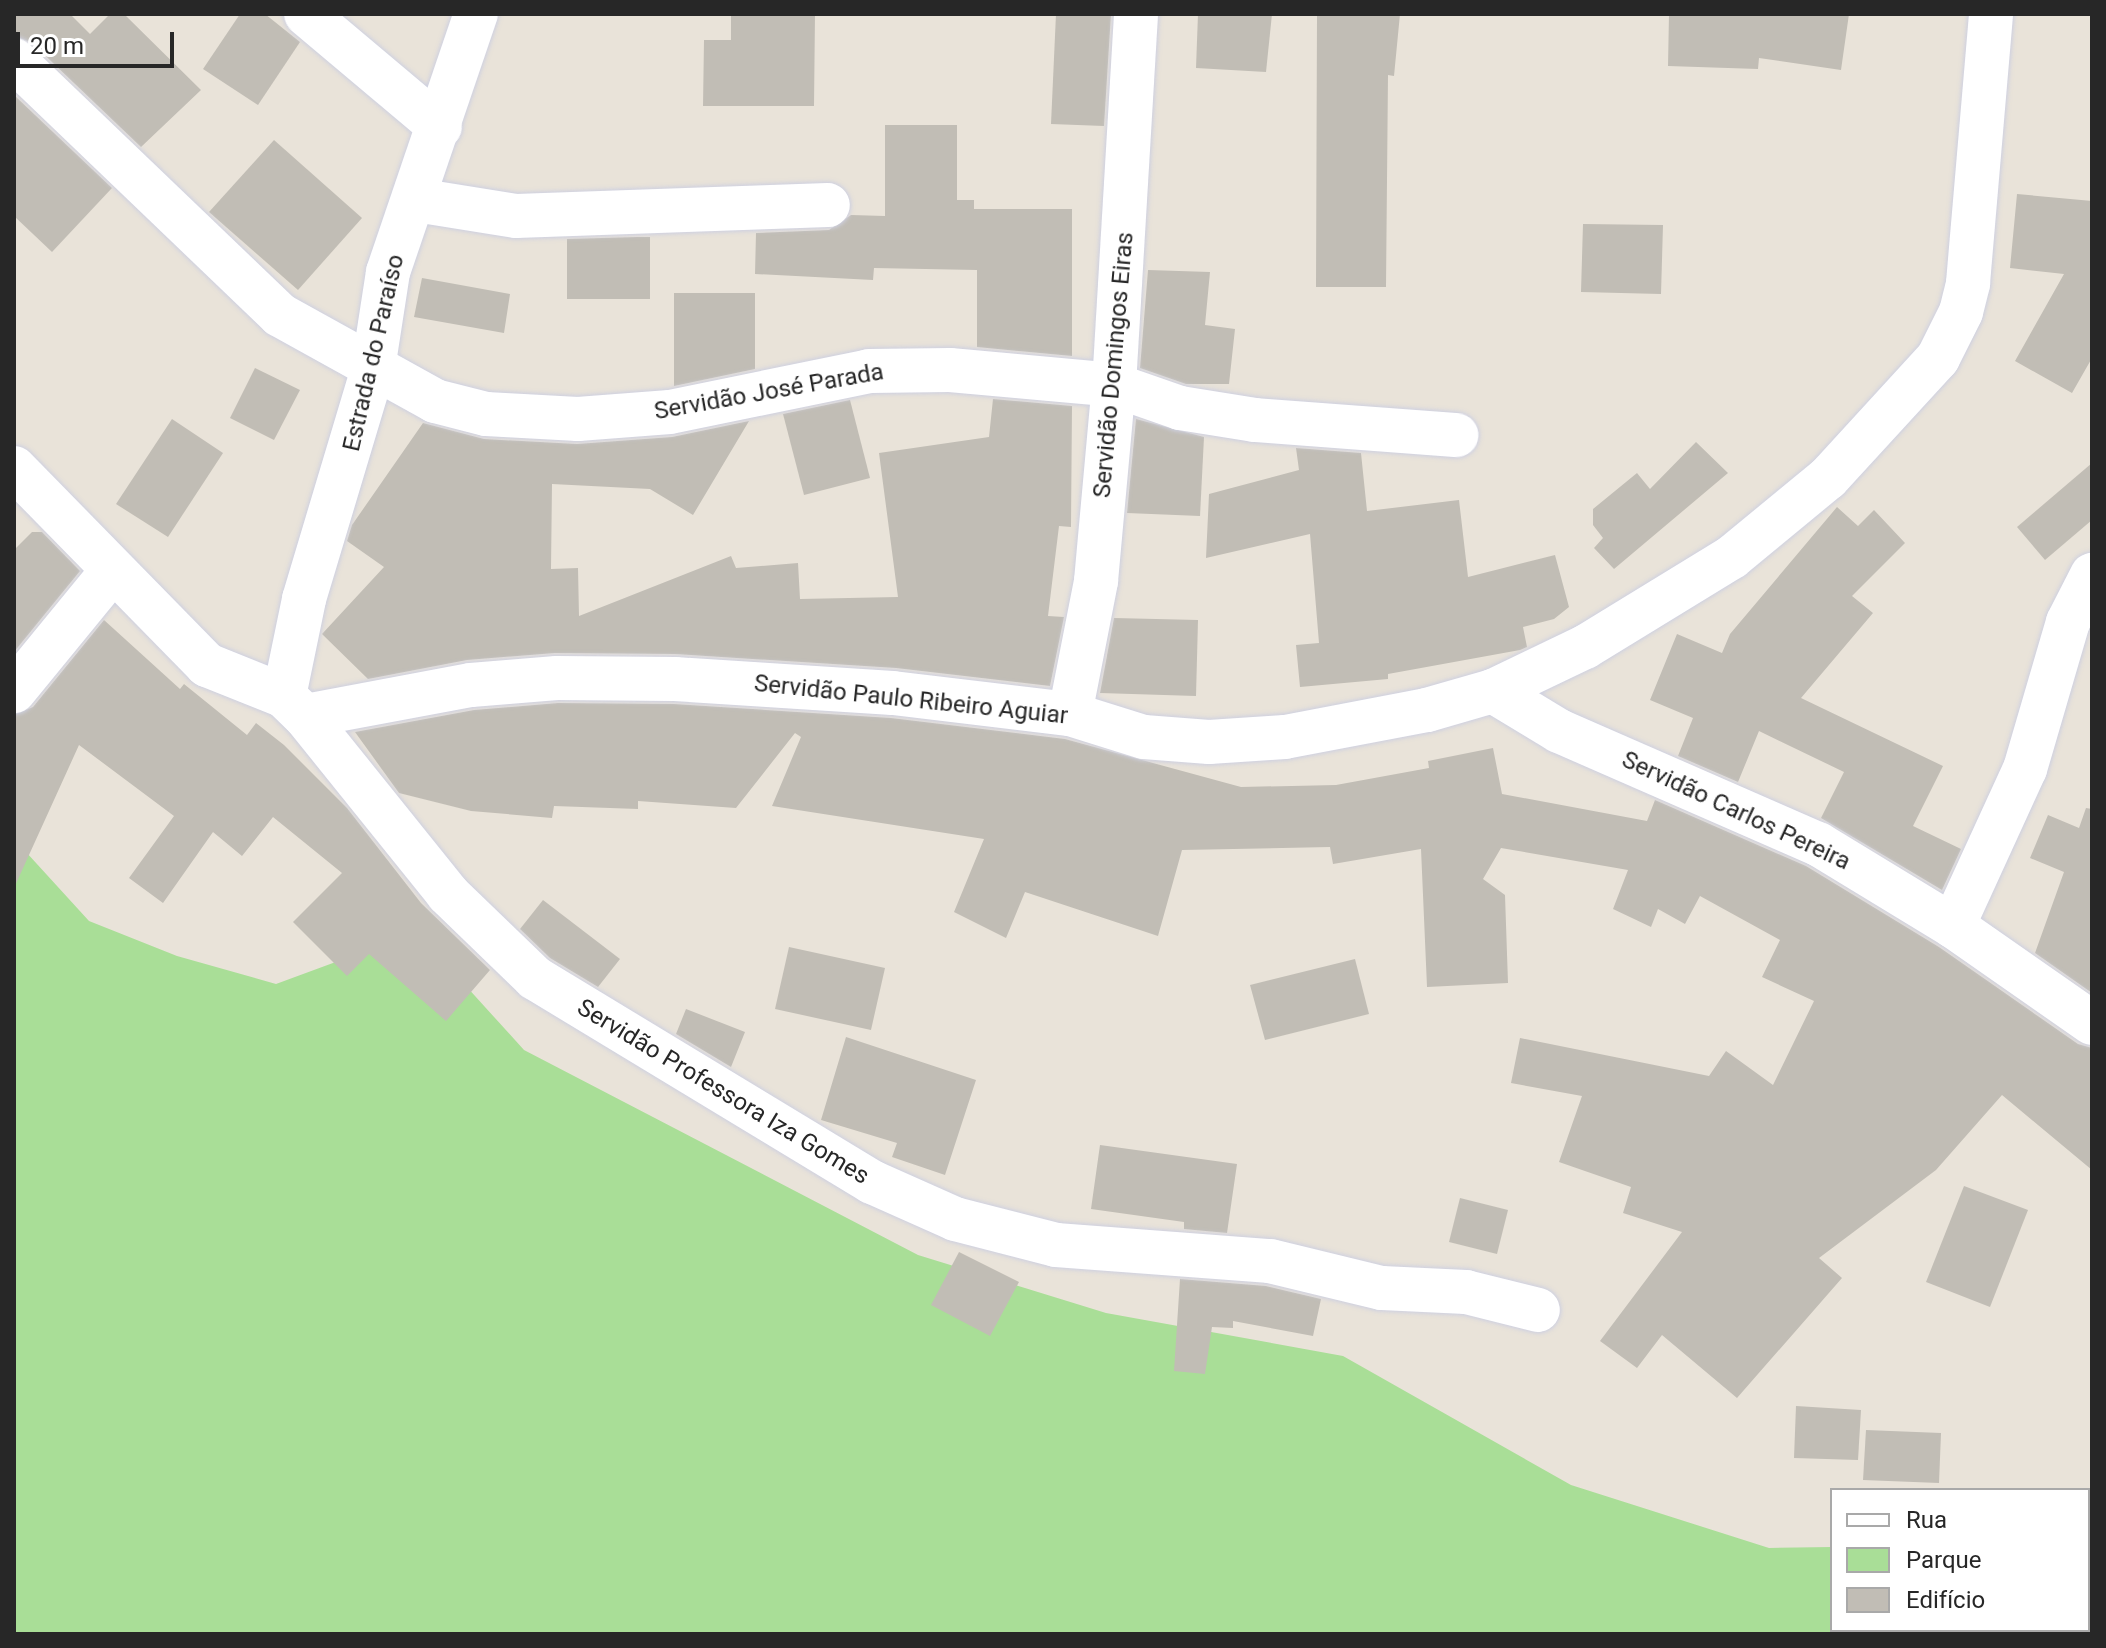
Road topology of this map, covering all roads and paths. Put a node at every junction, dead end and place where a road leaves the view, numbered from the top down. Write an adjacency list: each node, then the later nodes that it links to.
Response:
1 (306, 14): 6 (street)
2 (476, 14): 6 (street, Estrada do Paraíso)
3 (1136, 14): 10 (street, Servidão Domingos Eiras)
4 (1991, 14): 16 (street, Servidão Paulo Ribeiro Aguiar)
5 (14, 60): 9 (street, Servidão José Parada)
6 (440, 127): 7 (street, Estrada do Paraíso)
7 (416, 200): 8 (street); 9 (street, Estrada do Paraíso)
8 (828, 205)
9 (373, 369): 10 (street, Servidão José Parada); 17 (street, Estrada do Paraíso)
10 (1114, 385): 11 (street, Servidão José Parada); 18 (street, Servidão Domingos Eiras)
11 (1456, 435)
12 (14, 468): 13 (street)
13 (113, 570): 15 (street); 17 (street)
14 (2092, 575): 19 (street)
15 (14, 691)
16 (1493, 691): 18 (street, Servidão Paulo Ribeiro Aguiar); 19 (street, Servidão Carlos Pereira)
17 (294, 706): 18 (street, Servidão Paulo Ribeiro Aguiar); 21 (street, Servidão Professora Iza Gomes)
18 (1070, 714)
19 (1953, 926): 20 (street, Servidão Carlos Pereira)
20 (2092, 1023)
21 (1538, 1310)

